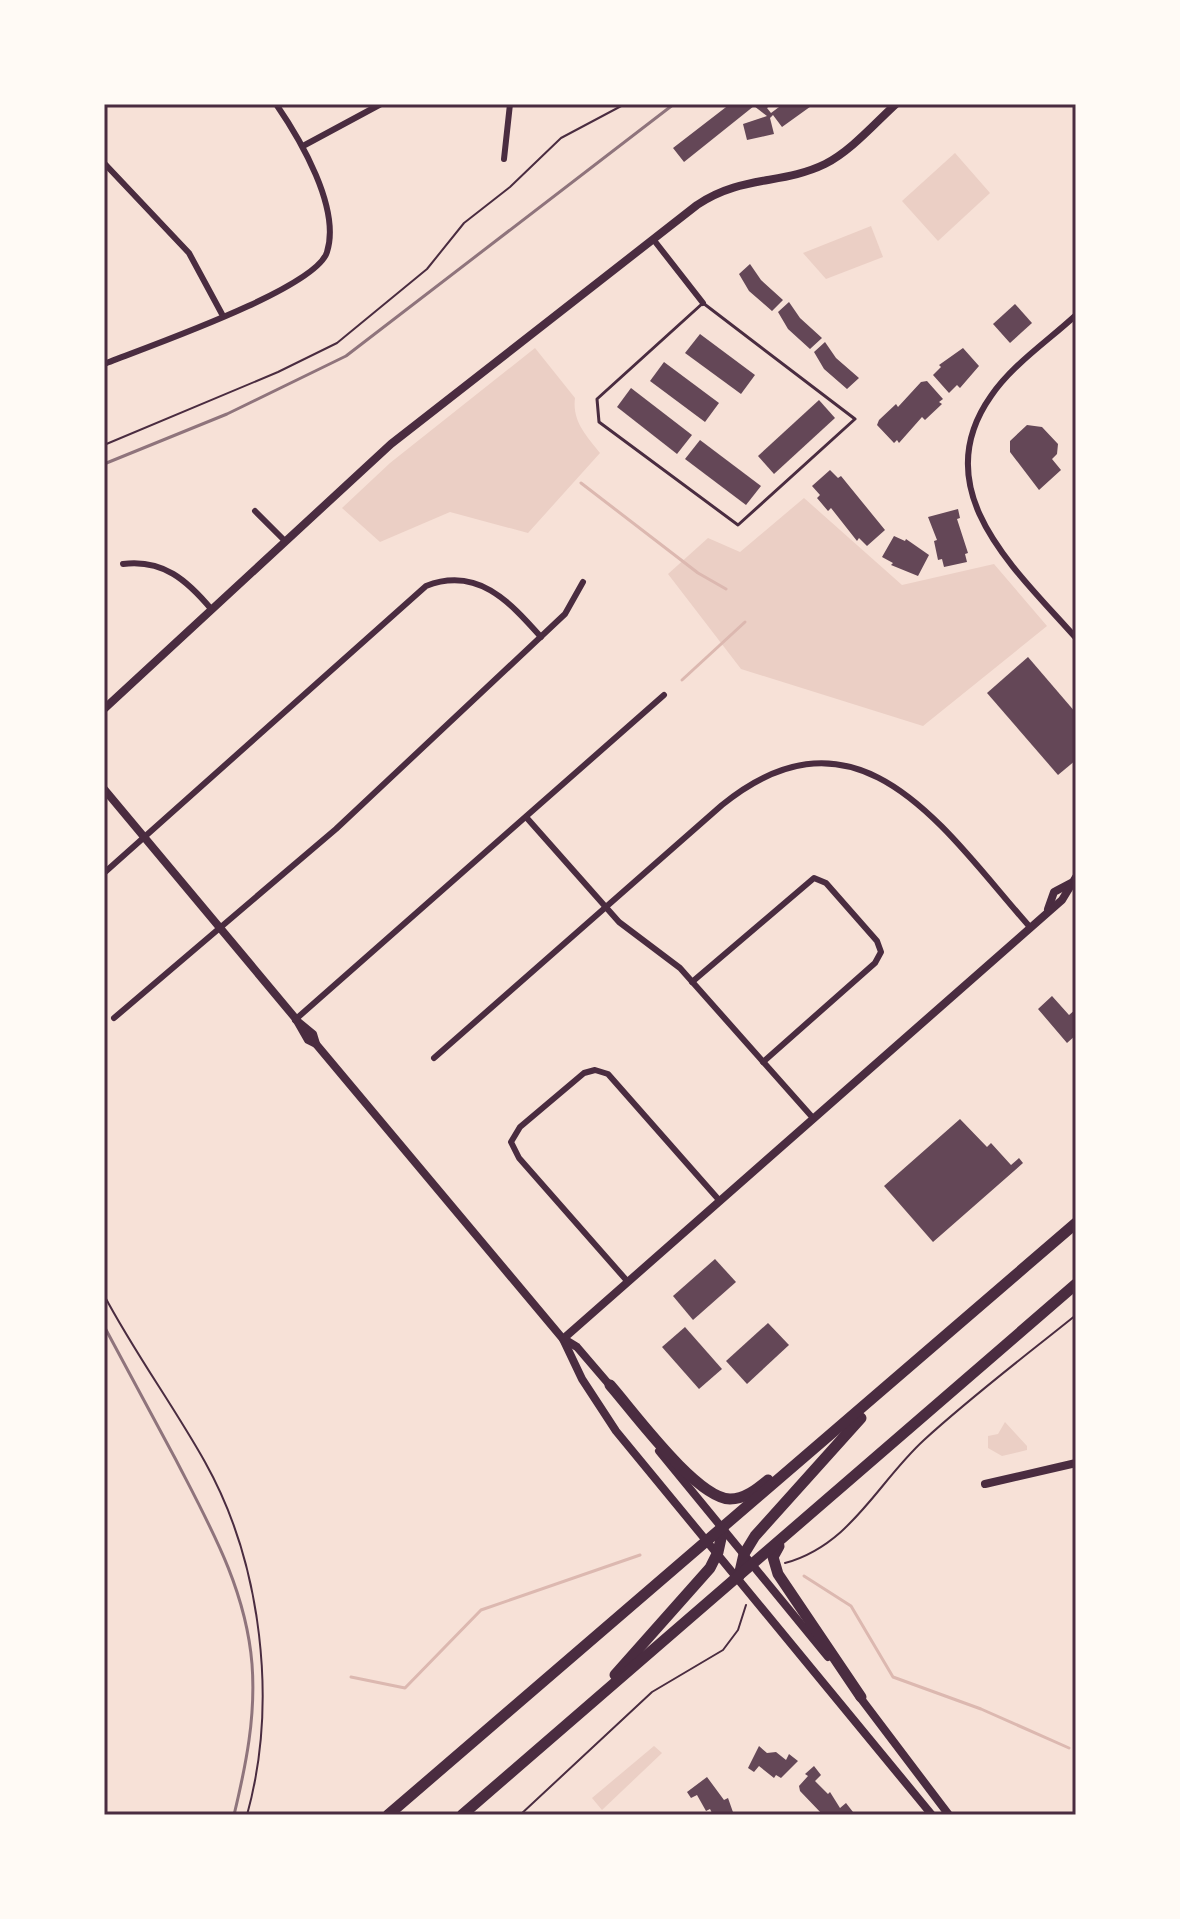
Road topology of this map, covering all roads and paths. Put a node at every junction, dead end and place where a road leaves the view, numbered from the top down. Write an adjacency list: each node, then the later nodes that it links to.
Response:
1 (276, 104): 6 (street)
2 (381, 104): 6 (street)
3 (510, 104): 7 (street)
4 (625, 104): 14 (path)
5 (896, 104): 9 (street)
6 (303, 146): 12 (street)
7 (504, 159)
8 (104, 163): 12 (street)
9 (653, 239): 10 (street); 16 (street)
10 (703, 303): 10 (lane)
11 (1076, 315): 21 (street)
12 (223, 316): 13 (street)
13 (104, 364)
14 (104, 445)
15 (255, 511): 16 (street)
16 (284, 540): 19 (street)
17 (123, 564): 19 (street)
18 (583, 582): 20 (street)
19 (212, 610): 23 (street)
20 (541, 637): 26 (street); 31 (street)
21 (1076, 638)
22 (664, 695): 25 (street)
23 (104, 709)
24 (104, 789): 26 (street)
25 (526, 817): 29 (street); 34 (street)
26 (146, 838): 27 (street); 31 (street)
27 (104, 873)
28 (1074, 880): 30 (street)
29 (606, 907): 30 (street); 32 (street); 35 (street)
30 (1029, 926): 37 (street)
31 (220, 928): 33 (street); 34 (street)
32 (692, 982): 36 (street); 36 (street)
33 (114, 1018)
34 (296, 1019): 44 (street)
35 (434, 1058)
36 (763, 1062): 37 (street)
37 (813, 1118): 38 (street)
38 (719, 1200): 40 (street); 40 (street)
39 (1076, 1223): 45 (highway)
40 (628, 1282): 44 (street)
41 (1076, 1285): 51 (highway)
42 (104, 1295): 61 (path)
43 (1076, 1315): 55 (path)
44 (563, 1339): 46 (street); 52 (street)
45 (903, 1373): 47 (highway); 54 (highway)
46 (610, 1385): 47 (highway); 50 (street)
47 (831, 1436): 50 (highway)
48 (1076, 1463): 49 (street)
49 (985, 1484)
50 (723, 1529): 52 (highway); 53 (highway); 54 (street)
51 (787, 1536): 56 (highway); 59 (highway)
52 (708, 1541): 53 (street); 62 (highway)
53 (718, 1552): 57 (street); 60 (highway)
54 (744, 1554): 56 (street); 57 (highway)
55 (780, 1564)
56 (753, 1565): 57 (highway); 59 (street)
57 (739, 1576): 60 (highway); 65 (street)
58 (747, 1601): 64 (path)
59 (861, 1697): 66 (street)
60 (589, 1706): 63 (highway)
61 (247, 1815)
62 (388, 1815)
63 (462, 1815)
64 (520, 1815)
65 (932, 1815)
66 (949, 1815)

